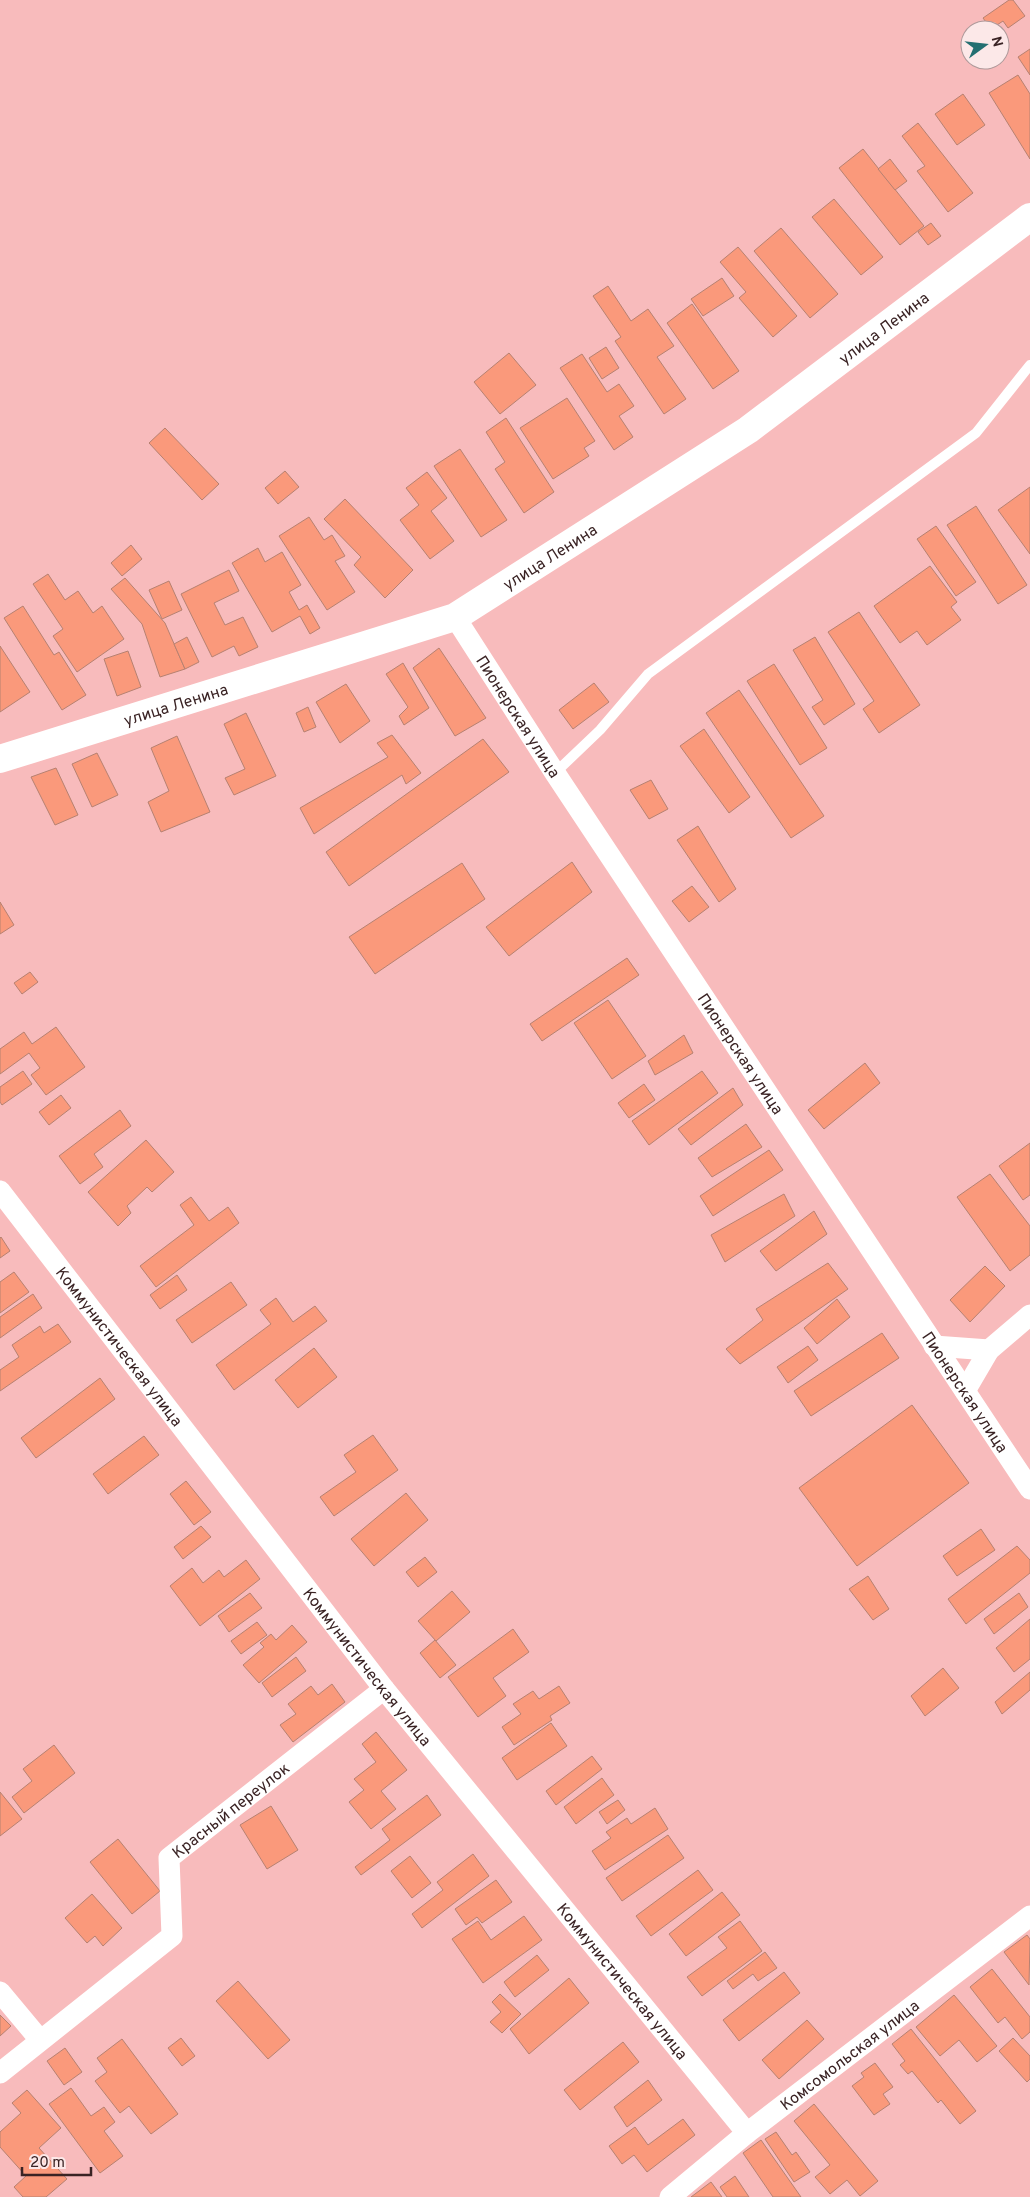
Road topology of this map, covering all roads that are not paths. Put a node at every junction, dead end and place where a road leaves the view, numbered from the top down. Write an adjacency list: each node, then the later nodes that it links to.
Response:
1 (1028, 223): 3 (street, улица Ленина)
2 (1030, 366): 5 (lane)
3 (455, 617): 4 (street, улица Ленина); 5 (street, Пионерская улица)
4 (0, 759)
5 (555, 773): 8 (street, Пионерская улица)
6 (0, 1191): 12 (street, Коммунистическая улица)
7 (1030, 1315): 9 (street)
8 (934, 1346): 9 (street); 10 (street, Пионерская улица)
9 (989, 1350): 10 (street)
10 (964, 1391): 11 (street, Пионерская улица)
11 (1030, 1489)
12 (384, 1689): 15 (street, Красный переулок); 17 (street, Коммунистическая улица)
13 (1030, 1916): 17 (street, Комсомольская улица)
14 (0, 1992): 15 (street)
15 (40, 2040): 16 (street, Красный переулок)
16 (0, 2073)
17 (747, 2133): 18 (street, Комсомольская улица)
18 (670, 2197)

